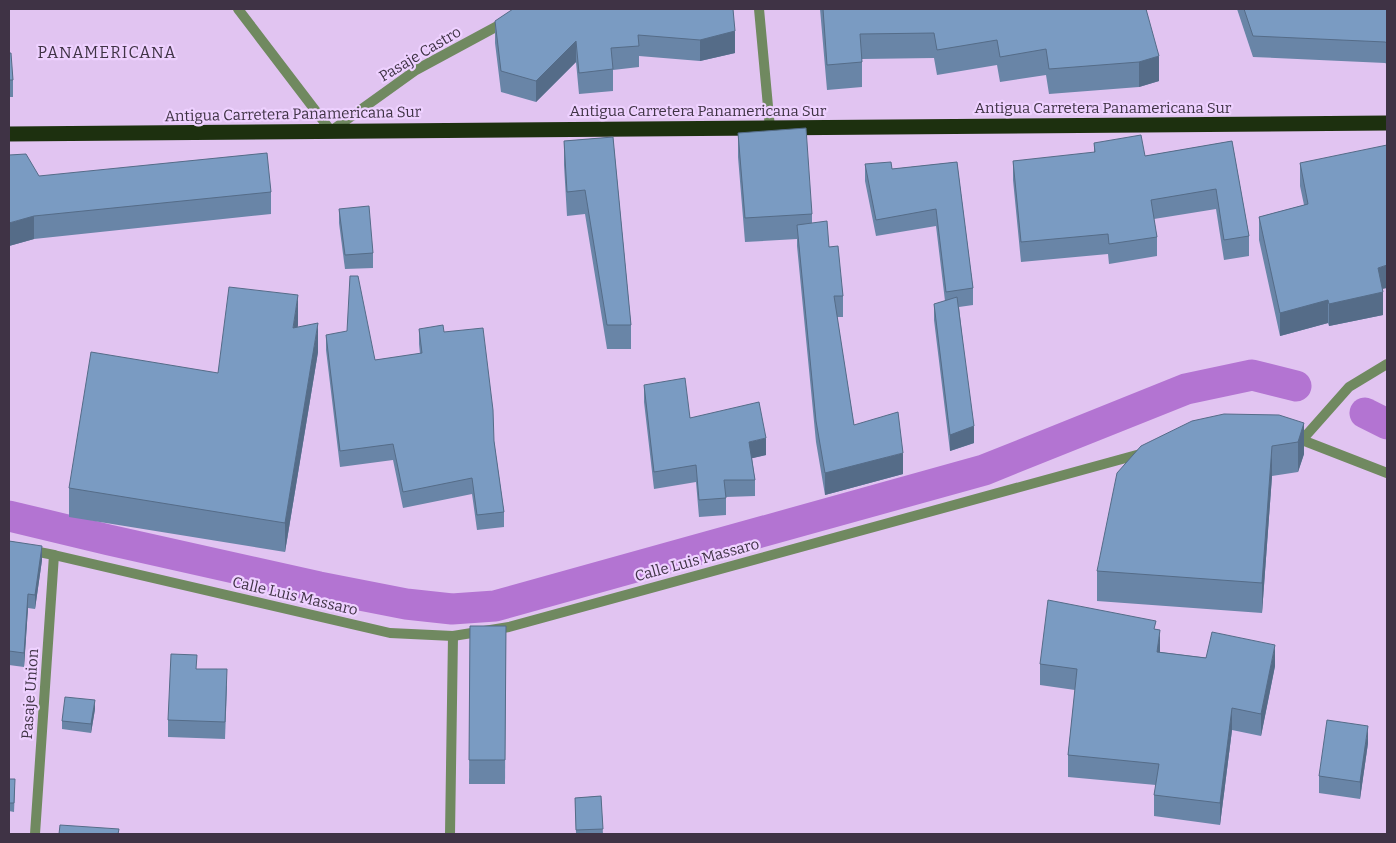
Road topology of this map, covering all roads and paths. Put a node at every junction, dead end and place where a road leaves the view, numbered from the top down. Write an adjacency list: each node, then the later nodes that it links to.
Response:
1 (238, 9): 6 (street)
2 (529, 9): 6 (street, Pasaje Castro)
3 (759, 9): 5 (street)
4 (1387, 123): 5 (highway, Antigua Carretera Panamericana Sur)
5 (770, 128): 6 (highway, Antigua Carretera Panamericana Sur)
6 (331, 131): 7 (highway, Antigua Carretera Panamericana Sur)
7 (9, 134)
8 (1387, 364): 10 (street)
9 (1282, 439): 10 (street)
10 (1302, 440): 12 (street)
11 (1150, 452): 15 (street, Calle Luis Massaro)
12 (1387, 473)
13 (9, 546): 14 (street, Calle Luis Massaro)
14 (54, 555): 15 (street, Calle Luis Massaro); 16 (street, Pasaje Union)
15 (453, 636): 17 (street)
16 (35, 834)
17 (450, 834)

